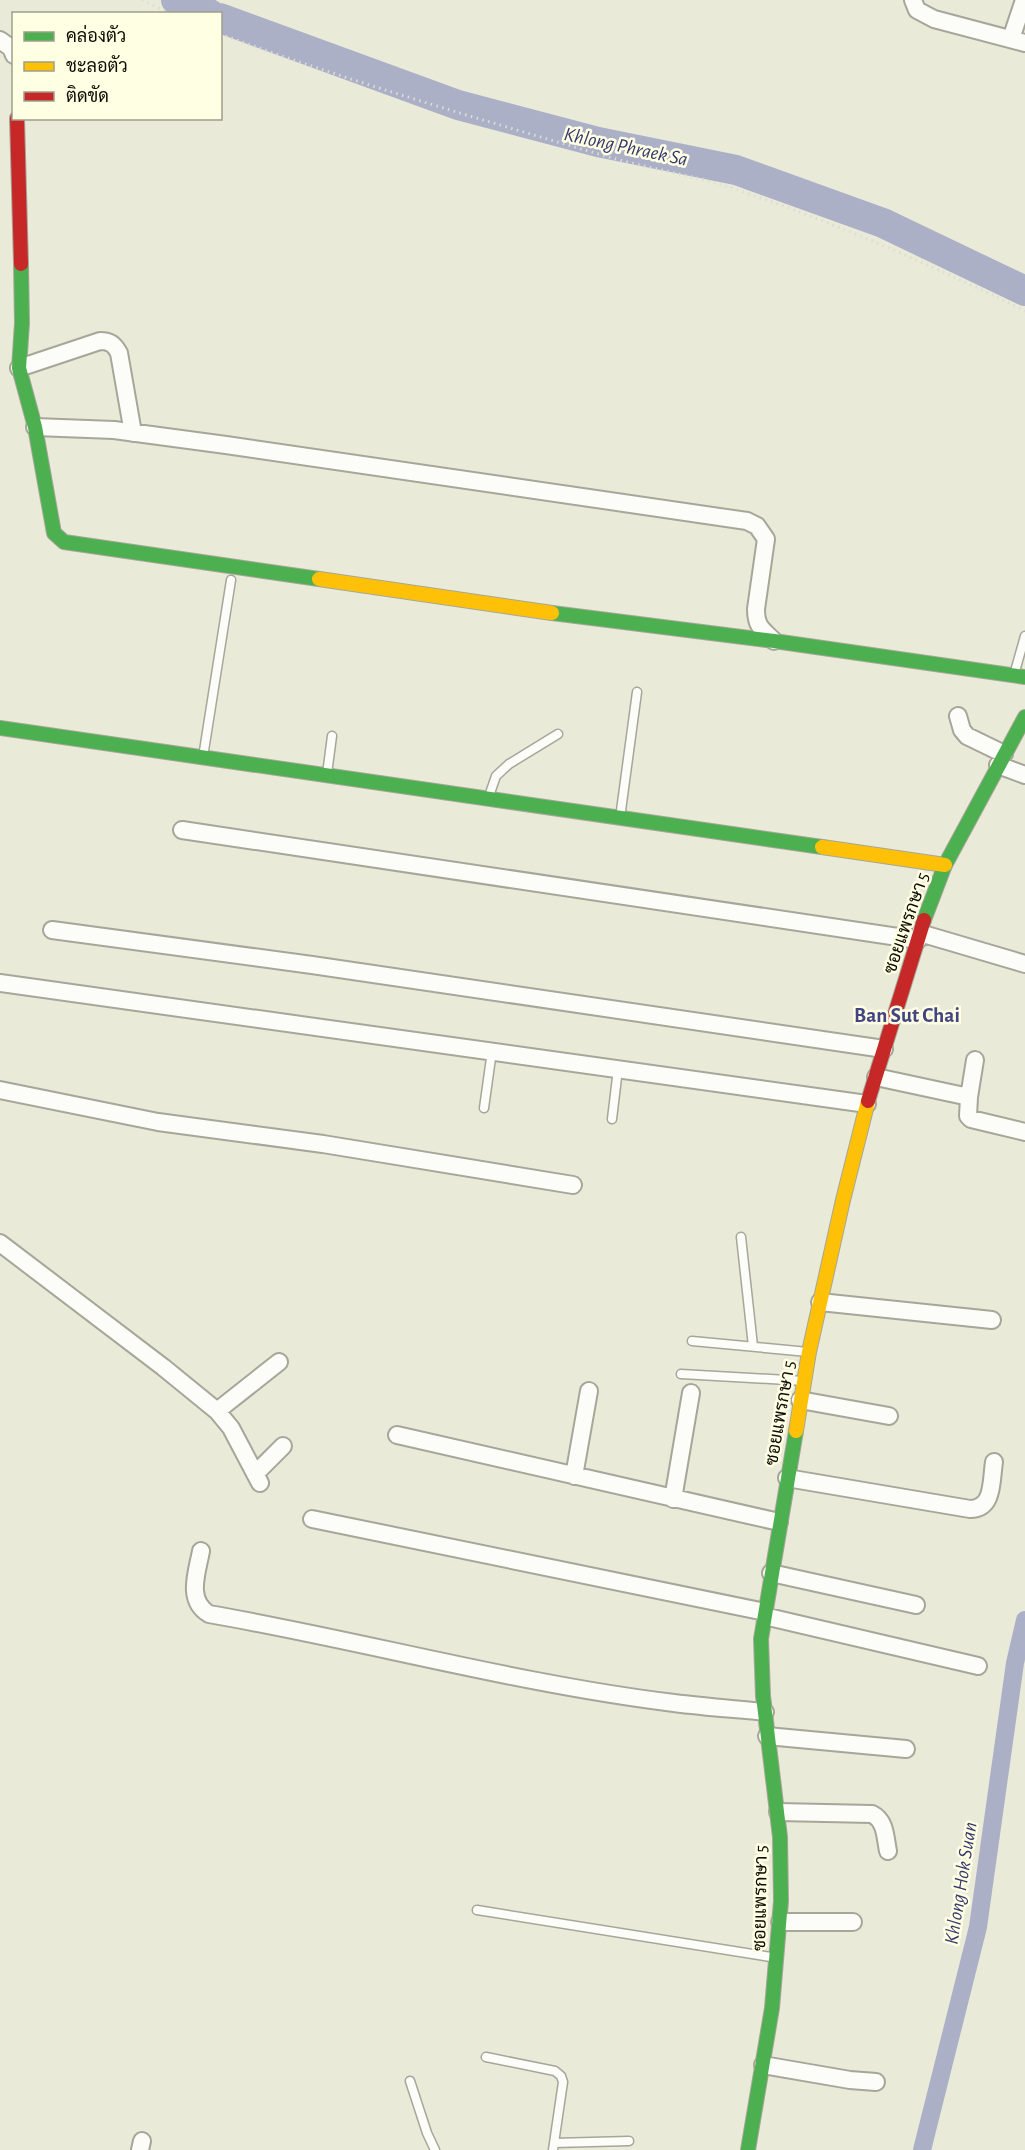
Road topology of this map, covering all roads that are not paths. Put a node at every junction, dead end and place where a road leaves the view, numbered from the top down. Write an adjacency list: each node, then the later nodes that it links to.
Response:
1 (912, 0): 4 (street)
2 (1024, 0): 4 (street)
3 (0, 40): 5 (street)
4 (1018, 41)
5 (12, 50)
6 (17, 120): 7 (street)
7 (20, 368): 8 (street); 9 (street)
8 (35, 427): 9 (street); 12 (street)
9 (133, 433): 12 (street)
10 (231, 580): 20 (lane)
11 (1025, 636): 13 (lane)
12 (774, 641): 13 (street)
13 (1020, 677)
14 (637, 692): 25 (lane)
15 (957, 716): 21 (street)
16 (1025, 717): 21 (street, ซอยแพรกษา 5)
17 (0, 728): 20 (street)
18 (558, 734): 24 (lane)
19 (332, 736): 23 (lane)
20 (203, 758): 23 (street)
21 (1001, 759): 22 (street); 27 (street, ซอยแพรกษา 5)
22 (1025, 775)
23 (326, 776): 24 (street)
24 (487, 799): 25 (street)
25 (620, 818): 27 (street)
26 (182, 830): 29 (street)
27 (945, 865): 29 (street, ซอยแพรกษา 5)
28 (52, 930): 32 (street)
29 (919, 936): 30 (street); 32 (street, ซอยแพรกษา 5)
30 (1025, 964)
31 (0, 983): 33 (street)
32 (884, 1048): 36 (street, ซอยแพรกษา 5)
33 (492, 1051): 35 (street); 40 (lane)
34 (975, 1060): 38 (street)
35 (618, 1069): 39 (street); 41 (lane)
36 (876, 1077): 38 (street); 39 (street, ซอยแพรกษา 5)
37 (0, 1090): 43 (street)
38 (969, 1097): 42 (street)
39 (867, 1104): 46 (street, ซอยแพรกษา 5)
40 (484, 1108)
41 (612, 1119)
42 (1025, 1132)
43 (573, 1185)
44 (741, 1237): 49 (lane)
45 (0, 1243): 57 (street)
46 (820, 1302): 47 (street); 50 (street, ซอยแพรกษา 5)
47 (992, 1320)
48 (692, 1341): 49 (lane)
49 (753, 1347): 50 (lane)
50 (809, 1352): 53 (street, ซอยแพรกษา 5)
51 (279, 1362): 57 (street)
52 (681, 1374): 53 (lane)
53 (804, 1381): 56 (street, ซอยแพรกษา 5)
54 (589, 1391): 62 (street)
55 (691, 1393): 64 (street)
56 (800, 1400): 58 (street); 63 (street, ซอยแพรกษา 5)
57 (222, 1407): 60 (street)
58 (889, 1416)
59 (397, 1435): 62 (street)
60 (283, 1446)
61 (994, 1462): 63 (street)
62 (574, 1476): 64 (street)
63 (787, 1478): 66 (street, ซอยแพรกษา 5)
64 (673, 1498): 66 (street)
65 (312, 1519): 70 (street)
66 (779, 1522): 68 (street, ซอยแพรกษา 5)
67 (201, 1551): 72 (street)
68 (771, 1573): 69 (street); 70 (street, ซอยแพรกษา 5)
69 (916, 1605)
70 (764, 1614): 71 (street); 72 (street, ซอยแพรกษา 5)
71 (978, 1666)
72 (765, 1712): 73 (street, ซอยแพรกษา 5)
73 (767, 1736): 74 (street); 75 (street, ซอยแพรกษา 5)
74 (906, 1749)
75 (778, 1812): 76 (street); 78 (street, ซอยแพรกษา 5)
76 (888, 1851)
77 (477, 1910): 80 (lane)
78 (780, 1922): 79 (street); 80 (street, ซอยแพรกษา 5)
79 (853, 1922)
80 (777, 1958): 82 (street, ซอยแพรกษา 5)
81 (486, 2057): 86 (lane)
82 (763, 2065): 84 (street); 88 (street, ซอยแพรกษา 5)
83 (410, 2080): 87 (lane)
84 (876, 2082)
85 (629, 2141): 86 (lane)
86 (554, 2146)
87 (435, 2150)
88 (748, 2150)

